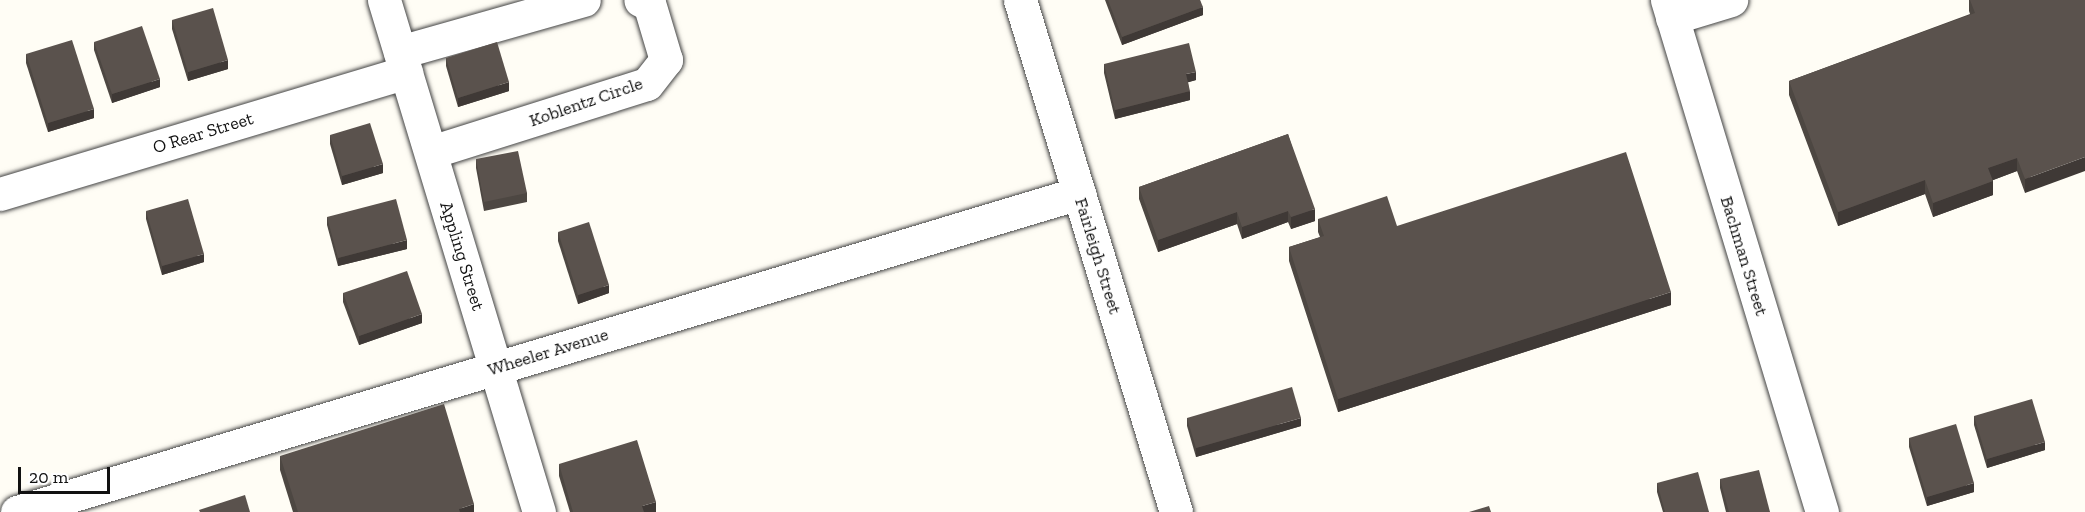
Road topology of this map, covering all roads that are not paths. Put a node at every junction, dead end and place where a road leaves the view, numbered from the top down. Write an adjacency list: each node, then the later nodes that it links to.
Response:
1 (384, 0): 7 (street, Appling Street)
2 (584, 0): 7 (street)
3 (640, 0): 8 (street, Koblentz Circle)
4 (1020, 0): 9 (street, Fairleigh Street)
5 (1731, 0): 6 (street)
6 (1669, 9): 15 (street, Bachman Street)
7 (403, 62): 8 (street, Appling Street); 10 (street, O Rear Street)
8 (431, 152): 11 (street, Appling Street)
9 (1079, 193): 11 (street, Wheeler Avenue); 14 (street, Fairleigh Street)
10 (0, 194)
11 (496, 368): 12 (street, Wheeler Avenue); 13 (street, Appling Street)
12 (16, 512)
13 (538, 512)
14 (1176, 512)
15 (1822, 512)

